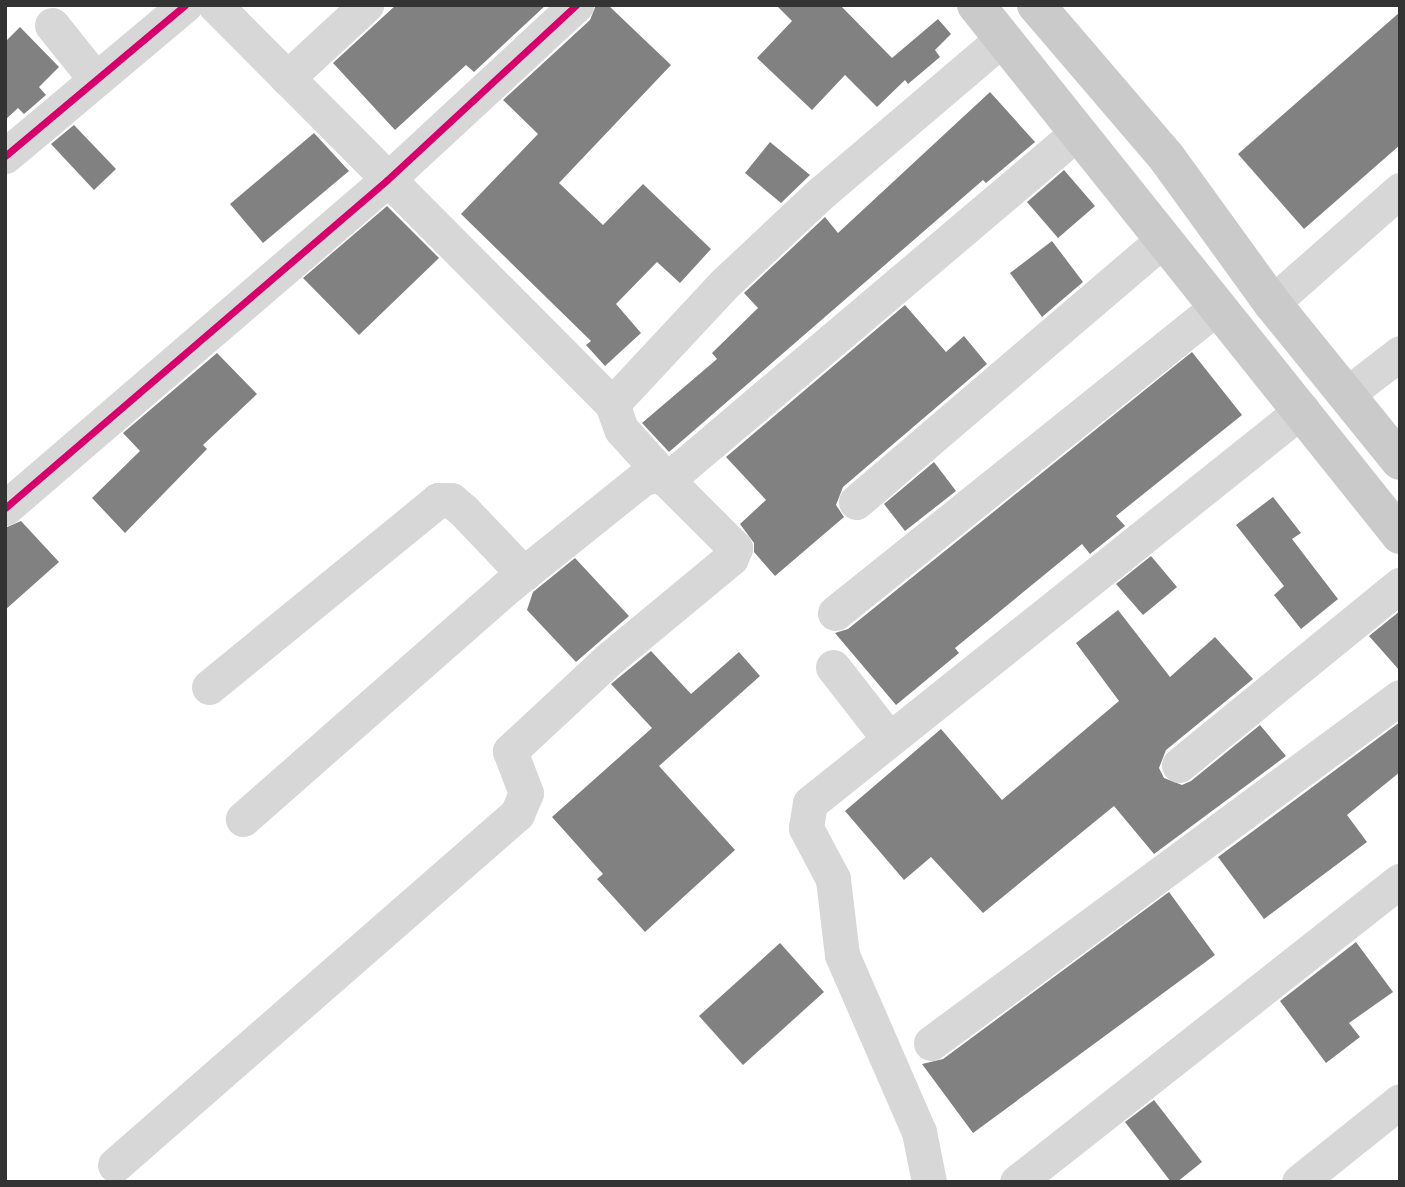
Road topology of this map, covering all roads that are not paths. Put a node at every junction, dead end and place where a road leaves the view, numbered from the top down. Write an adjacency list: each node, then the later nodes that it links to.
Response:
1 (185, 5): 10 (street)
2 (215, 5): 9 (street)
3 (366, 5): 9 (street)
4 (576, 5): 13 (street)
5 (976, 5): 8 (main road)
6 (1036, 5): 16 (main road)
7 (52, 25): 10 (street)
8 (1002, 39): 11 (main road); 20 (street)
9 (287, 78): 13 (street)
10 (96, 80): 12 (street)
11 (1078, 132): 15 (main road); 23 (street)
12 (5, 156)
13 (387, 180): 20 (street); 25 (street)
14 (1400, 190): 16 (street)
15 (1164, 239): 17 (main road); 24 (street)
16 (1272, 303): 19 (main road)
17 (1218, 306): 21 (main road); 29 (street)
18 (1400, 353): 19 (street)
19 (1347, 394): 22 (main road)
20 (612, 404): 23 (street)
21 (1302, 410): 26 (main road); 33 (street)
22 (1400, 461)
23 (667, 480): 27 (street); 39 (street)
24 (856, 502)
25 (5, 508)
26 (1400, 535)
27 (524, 574): 31 (street); 35 (street)
28 (1400, 585): 34 (street)
29 (835, 613)
30 (832, 667): 33 (street)
31 (209, 687)
32 (1400, 697): 37 (street)
33 (889, 739): 40 (street)
34 (1179, 765)
35 (243, 820)
36 (1400, 881): 41 (street)
37 (931, 1043)
38 (1400, 1101): 42 (street)
39 (115, 1165)
40 (929, 1182)
41 (1017, 1182)
42 (1299, 1182)

